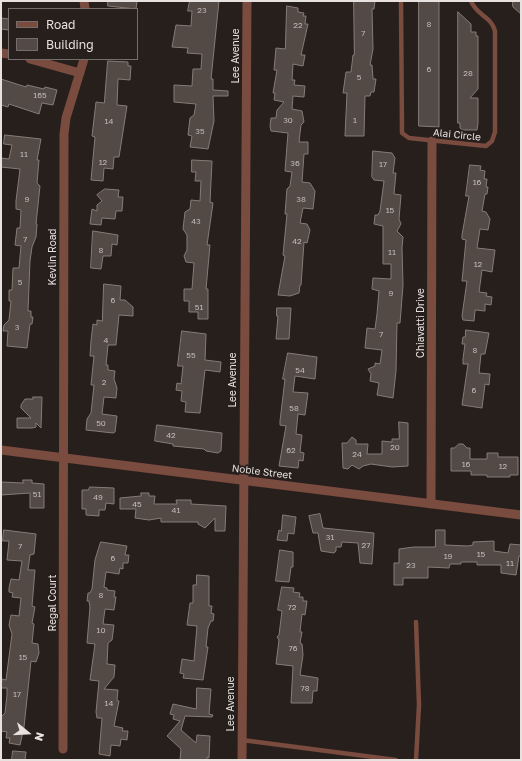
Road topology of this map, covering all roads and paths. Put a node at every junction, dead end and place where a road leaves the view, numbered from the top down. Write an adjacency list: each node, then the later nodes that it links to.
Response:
1 (247, 1): 10 (street, Lee Avenue)
2 (401, 1): 7 (lane, Alai Circle)
3 (471, 1): 7 (lane, Alai Circle)
4 (34, 60): 6 (street)
5 (84, 60): 6 (street, Kevlin Road)
6 (80, 73): 9 (street, Kevlin Road)
7 (432, 141): 11 (street, Chiavatti Drive)
8 (1, 450): 9 (street, Noble Street)
9 (64, 458): 10 (street, Noble Street); 15 (street, Regal Court)
10 (244, 480): 11 (street, Noble Street); 14 (street, Lee Avenue)
11 (431, 504): 12 (street, Noble Street)
12 (521, 515)
13 (416, 622): 18 (lane)
14 (242, 740): 16 (street, Lee Avenue); 17 (lane)
15 (64, 749)
16 (242, 760)
17 (396, 760)
18 (416, 760)

